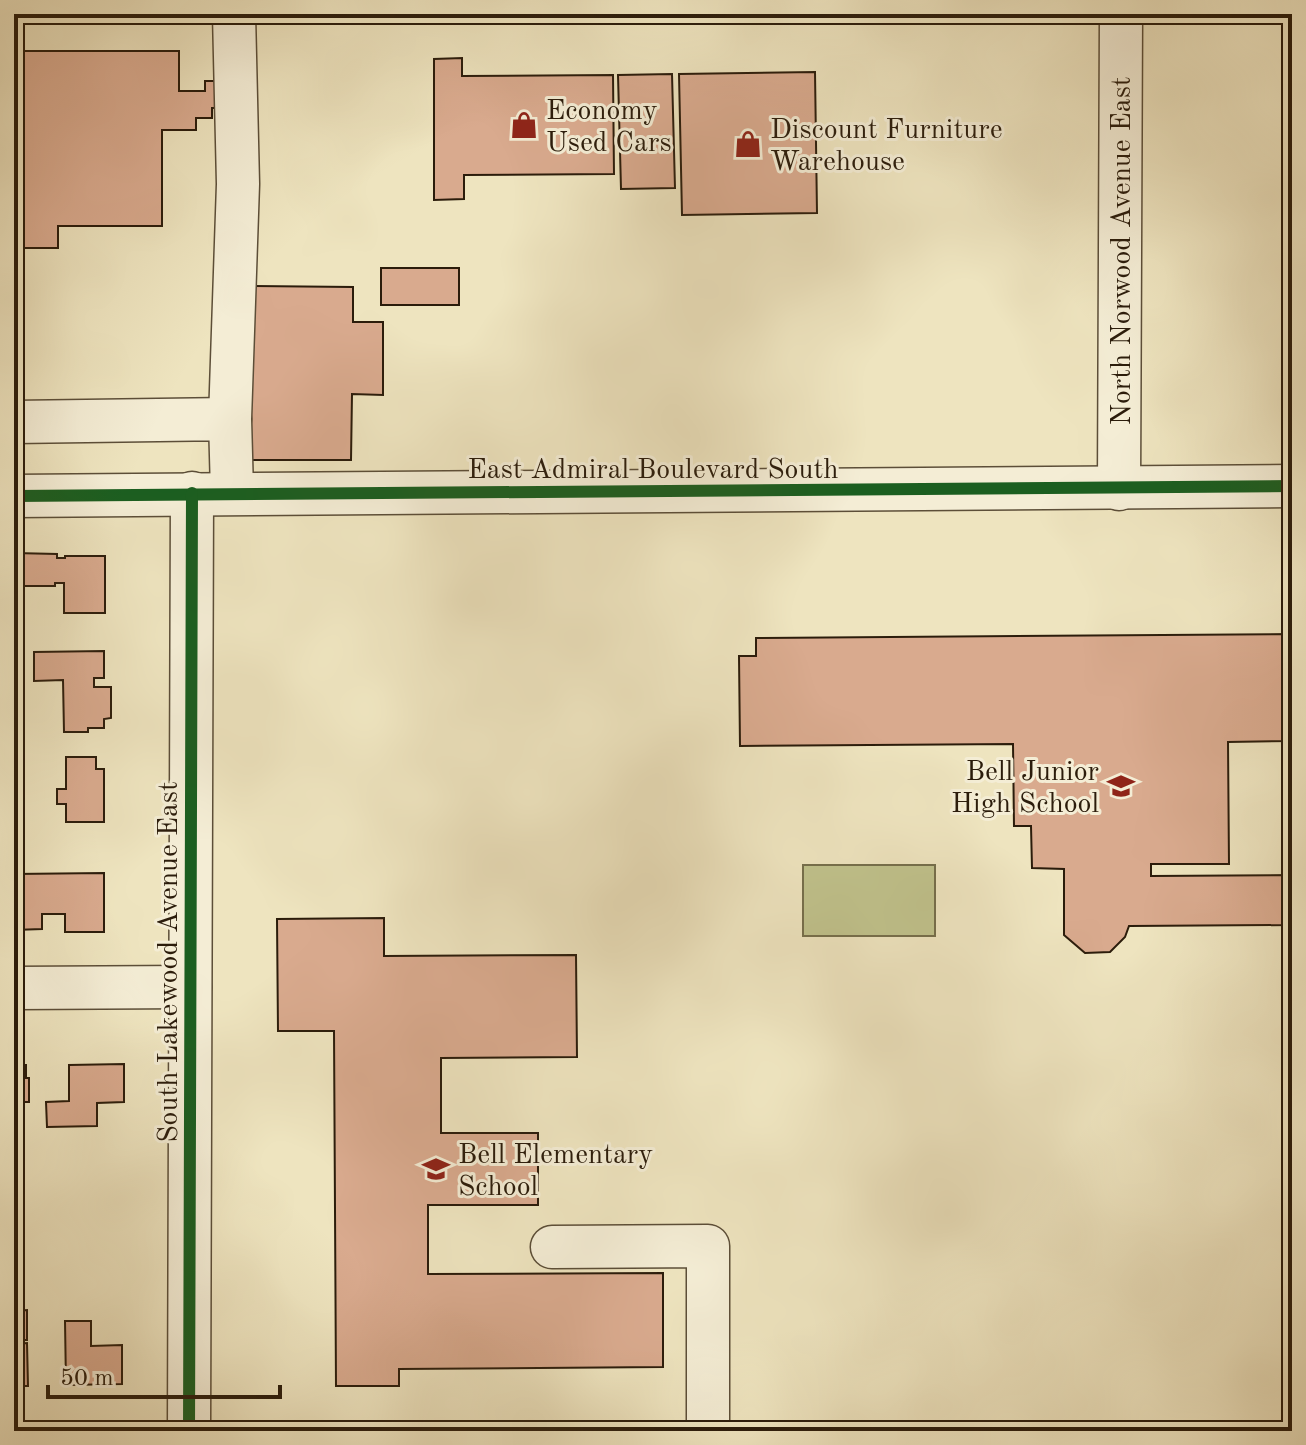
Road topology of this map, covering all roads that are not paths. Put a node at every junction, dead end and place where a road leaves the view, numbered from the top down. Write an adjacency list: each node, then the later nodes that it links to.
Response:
1 (234, 14): 3 (street, South Lakewood Avenue East)
2 (1121, 14): 6 (street, North Norwood Avenue East)
3 (230, 419): 4 (street); 7 (street, South Lakewood Avenue East)
4 (14, 422)
5 (1292, 486): 6 (street, East Admiral Boulevard South)
6 (1119, 489): 7 (street, East Admiral Boulevard South)
7 (212, 493): 8 (street, East Admiral Boulevard South); 9 (street, South Lakewood Avenue East)
8 (14, 496)
9 (190, 987): 10 (street); 12 (street, South Lakewood Avenue East)
10 (14, 988)
11 (552, 1247): 13 (street)
12 (189, 1431)
13 (708, 1431)

